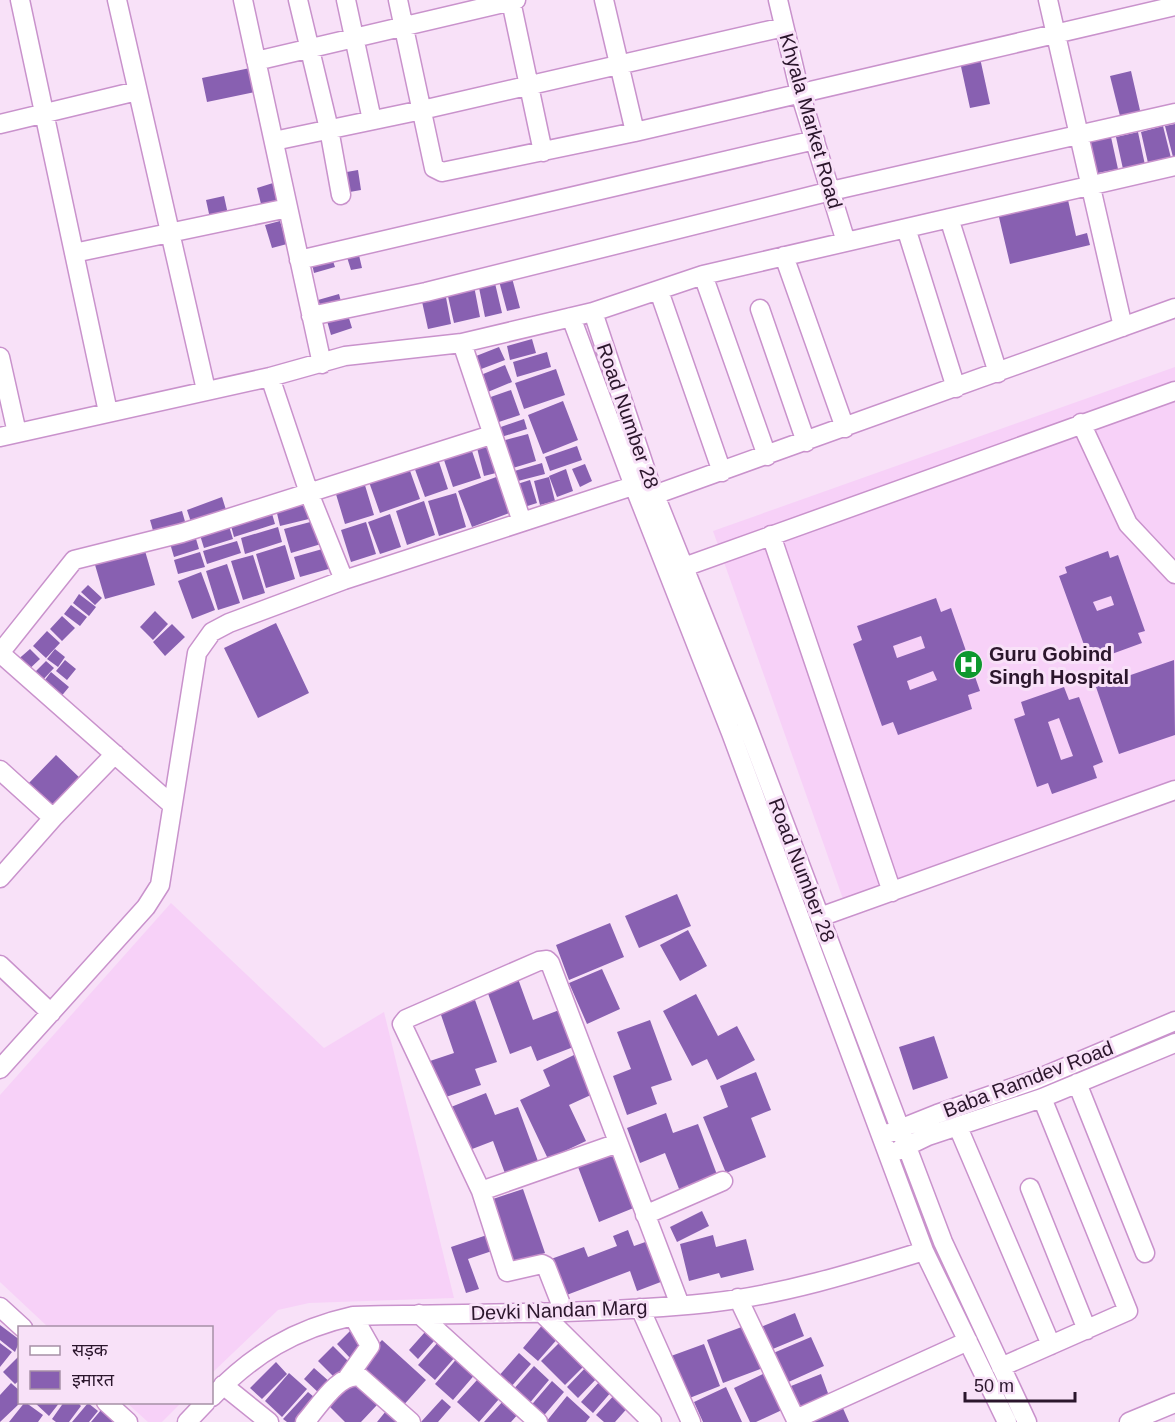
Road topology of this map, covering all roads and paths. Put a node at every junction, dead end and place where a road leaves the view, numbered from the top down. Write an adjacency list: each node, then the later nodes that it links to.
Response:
1 (21, 0): 23 (street)
2 (117, 0): 20 (street)
3 (243, 0): 17 (street)
4 (298, 0): 16 (street)
5 (346, 0): 15 (street)
6 (398, 0): 12 (street)
7 (604, 0): 18 (street)
8 (778, 0): 13 (street, Khyala Market Road)
9 (1048, 0): 14 (street)
10 (513, 1): 12 (street); 19 (street)
11 (1175, 6): 14 (street)
12 (404, 26): 15 (street); 22 (street)
13 (784, 27): 18 (street); 21 (street, Khyala Market Road)
14 (1056, 34): 21 (street); 29 (street)
15 (355, 39): 16 (street); 25 (street)
16 (310, 48): 17 (street); 27 (street)
17 (256, 61): 31 (street)
18 (618, 65): 19 (street); 28 (street)
19 (528, 86): 22 (street); 32 (street)
20 (137, 91): 23 (street); 40 (street)
21 (800, 93): 28 (street); 30 (street, Khyala Market Road)
22 (422, 110): 25 (street); 32 (street)
23 (44, 113): 26 (street); 42 (street)
24 (1175, 113): 29 (street)
25 (372, 120): 27 (street)
26 (0, 124)
27 (329, 129): 31 (street); 36 (street)
28 (635, 132): 32 (street)
29 (1080, 136): 34 (street); 35 (street)
30 (815, 140): 35 (street, Khyala Market Road); 44 (street)
31 (274, 141): 37 (street)
32 (543, 152)
33 (1175, 166): 34 (street)
34 (1091, 184): 38 (street); 52 (street)
35 (831, 191): 41 (street, Khyala Market Road); 50 (street)
36 (340, 195)
37 (288, 208): 40 (street); 44 (street)
38 (949, 218): 39 (street); 56 (street)
39 (906, 228): 41 (street); 58 (street)
40 (170, 233): 42 (street); 59 (street)
41 (846, 242): 43 (street)
42 (74, 253): 61 (street)
43 (784, 256): 45 (street); 63 (street)
44 (299, 260): 50 (street)
45 (703, 275): 46 (street); 67 (street)
46 (659, 291): 49 (street); 68 (street)
47 (1175, 308): 52 (street)
48 (760, 309): 66 (street)
49 (593, 312): 51 (street); 69 (street, Road Number 28)
50 (311, 316): 55 (street)
51 (571, 317): 53 (street); 69 (street, Road Number 28)
52 (1123, 327): 56 (street)
53 (462, 343): 55 (street); 65 (street)
54 (0, 357): 64 (street)
55 (322, 364): 57 (street)
56 (998, 374): 58 (street)
57 (270, 377): 59 (street); 70 (street)
58 (956, 388): 63 (street)
59 (206, 390): 61 (street)
60 (1175, 391): 62 (street)
61 (108, 412): 64 (street)
62 (1081, 423): 72 (street); 74 (street)
63 (845, 428): 66 (street)
64 (8, 435)
65 (491, 435): 70 (street); 71 (street)
66 (806, 442): 67 (street)
67 (767, 456): 68 (street)
68 (722, 472): 69 (street)
69 (644, 491): 71 (street); 73 (street, Road Number 28)
70 (309, 493): 75 (street); 76 (street)
71 (522, 522): 75 (street)
72 (771, 535): 73 (street); 83 (street)
73 (676, 570): 84 (street, Road Number 28); 94 (street, Road Number 28)
74 (1175, 574)
75 (344, 580): 80 (street)
76 (0, 653): 77 (street)
77 (115, 754): 80 (street); 81 (street)
78 (0, 770): 81 (street)
79 (1175, 790): 83 (street)
80 (171, 804): 86 (street)
81 (52, 818): 82 (street)
82 (0, 878)
83 (892, 892): 84 (street)
84 (820, 917): 93 (street, Road Number 28)
85 (0, 965): 86 (street)
86 (51, 1013): 89 (street)
87 (1175, 1021): 93 (street, Baba Ramdev Road)
88 (1175, 1043): 90 (street)
89 (0, 1069)
90 (1077, 1083): 91 (street); 103 (street)
91 (1042, 1098): 92 (street); 113 (street)
92 (958, 1127): 96 (street); 115 (street)
93 (898, 1128): 94 (street, Baba Ramdev Road); 96 (street, Road Number 28)
94 (880, 1138): 97 (street, Road Number 28)
95 (618, 1143): 100 (street); 100 (street); 101 (street)
96 (905, 1146): 97 (street); 116 (street, Road Number 28)
97 (887, 1156): 102 (street, Road Number 28)
98 (723, 1181): 101 (street)
99 (1030, 1188): 113 (street)
100 (481, 1191): 109 (street)
101 (645, 1215): 105 (street)
102 (924, 1251): 104 (street, Devki Nandan Marg); 114 (street, Road Number 28)
103 (1145, 1253)
104 (738, 1298): 105 (street, Devki Nandan Marg); 124 (street)
105 (680, 1305): 107 (street, Devki Nandan Marg)
106 (0, 1307): 112 (street)
107 (640, 1308): 109 (street, Devki Nandan Marg); 130 (street)
108 (541, 1312): 109 (street, Devki Nandan Marg); 110 (street, Devki Nandan Marg); 123 (street)
109 (564, 1312)
110 (419, 1314): 111 (street, Devki Nandan Marg); 122 (street)
111 (353, 1316): 117 (street); 118 (street, Devki Nandan Marg)
112 (21, 1326)
113 (1087, 1330): 115 (street)
114 (968, 1341): 124 (street); 131 (street, Road Number 28)
115 (1051, 1345): 116 (street)
116 (1001, 1367): 132 (street, Road Number 28)
117 (348, 1377): 128 (street); 129 (street)
118 (217, 1391): 127 (street)
119 (1175, 1402): 133 (street)
120 (108, 1404): 125 (street)
121 (204, 1404): 126 (street)
122 (526, 1418)
123 (641, 1418)
124 (796, 1420)
125 (128, 1422)
126 (187, 1422)
127 (269, 1422)
128 (305, 1422)
129 (411, 1422)
130 (691, 1422)
131 (1007, 1422)
132 (1027, 1422)
133 (1129, 1422)

